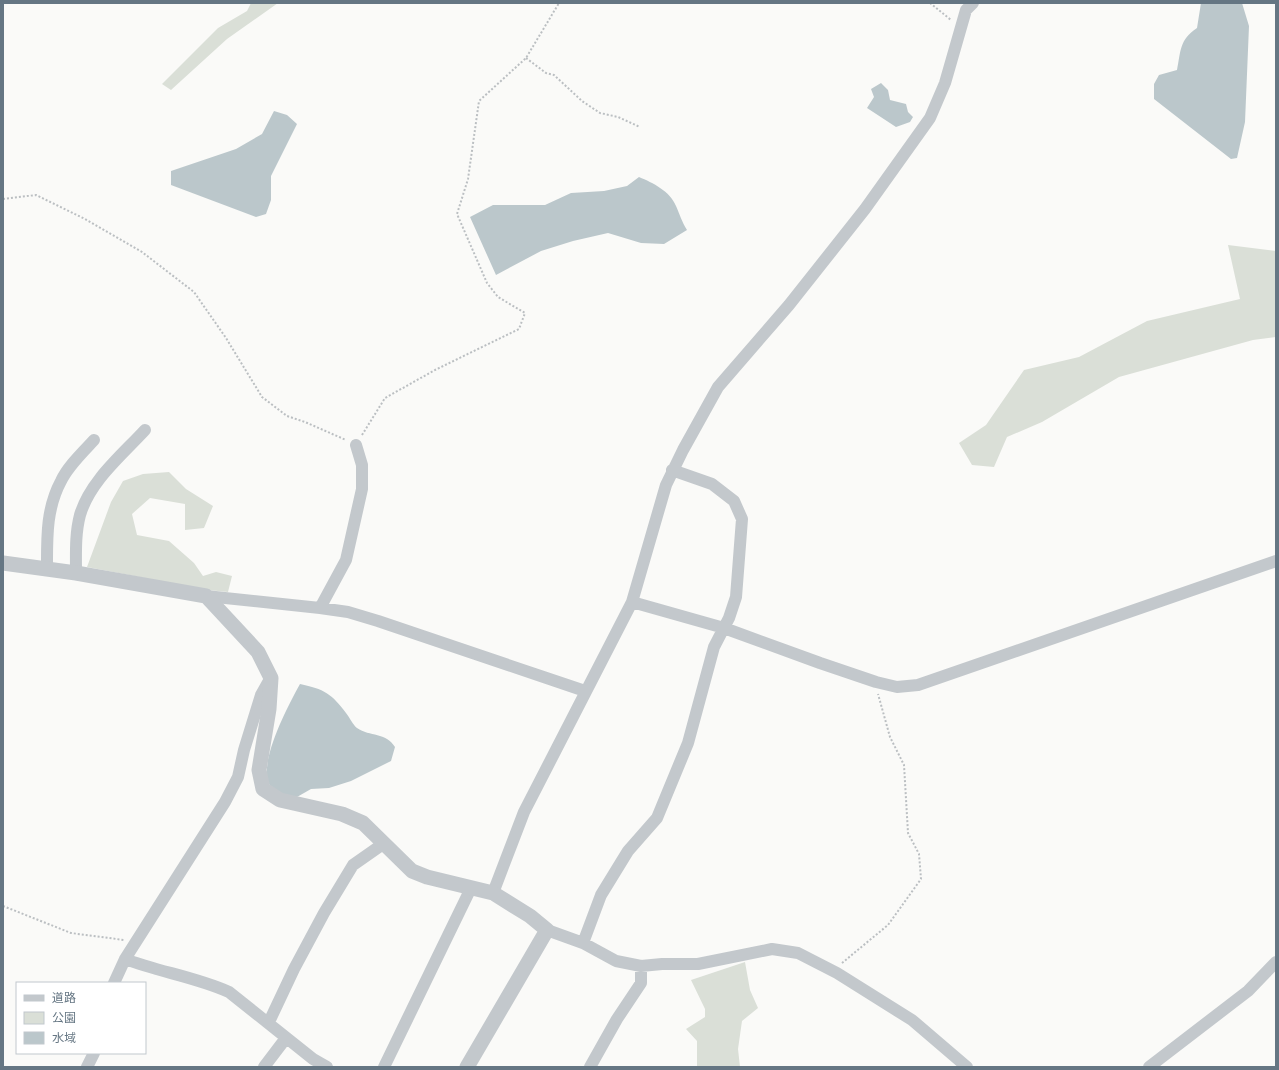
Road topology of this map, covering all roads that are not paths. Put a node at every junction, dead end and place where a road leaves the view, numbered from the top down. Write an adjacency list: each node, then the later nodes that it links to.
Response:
1 (973, 3): 5 (street)
2 (145, 430): 9 (street)
3 (94, 440): 8 (street)
4 (356, 444): 12 (street)
5 (672, 470): 11 (street); 13 (street)
6 (1276, 561): 13 (street)
7 (3, 563): 8 (street)
8 (47, 569): 9 (street)
9 (76, 573): 10 (street)
10 (206, 596): 12 (street); 14 (street)
11 (632, 602): 13 (street); 15 (street)
12 (320, 608): 15 (street)
13 (724, 628): 20 (street)
14 (271, 678): 16 (street); 21 (street)
15 (585, 691): 18 (street)
16 (383, 844): 17 (street); 25 (street)
17 (471, 888): 18 (street); 31 (street)
18 (493, 893): 19 (street)
19 (547, 930): 20 (street); 32 (street)
20 (583, 943): 23 (street)
21 (125, 959): 24 (street); 25 (street)
22 (1276, 962): 35 (street)
23 (640, 966): 33 (street); 34 (street)
24 (114, 982)
25 (269, 1022): 26 (street)
26 (286, 1038): 29 (street); 30 (street)
27 (94, 1054): 28 (street)
28 (87, 1067)
29 (264, 1067)
30 (327, 1067)
31 (384, 1067)
32 (467, 1067)
33 (590, 1067)
34 (967, 1067)
35 (1149, 1067)

